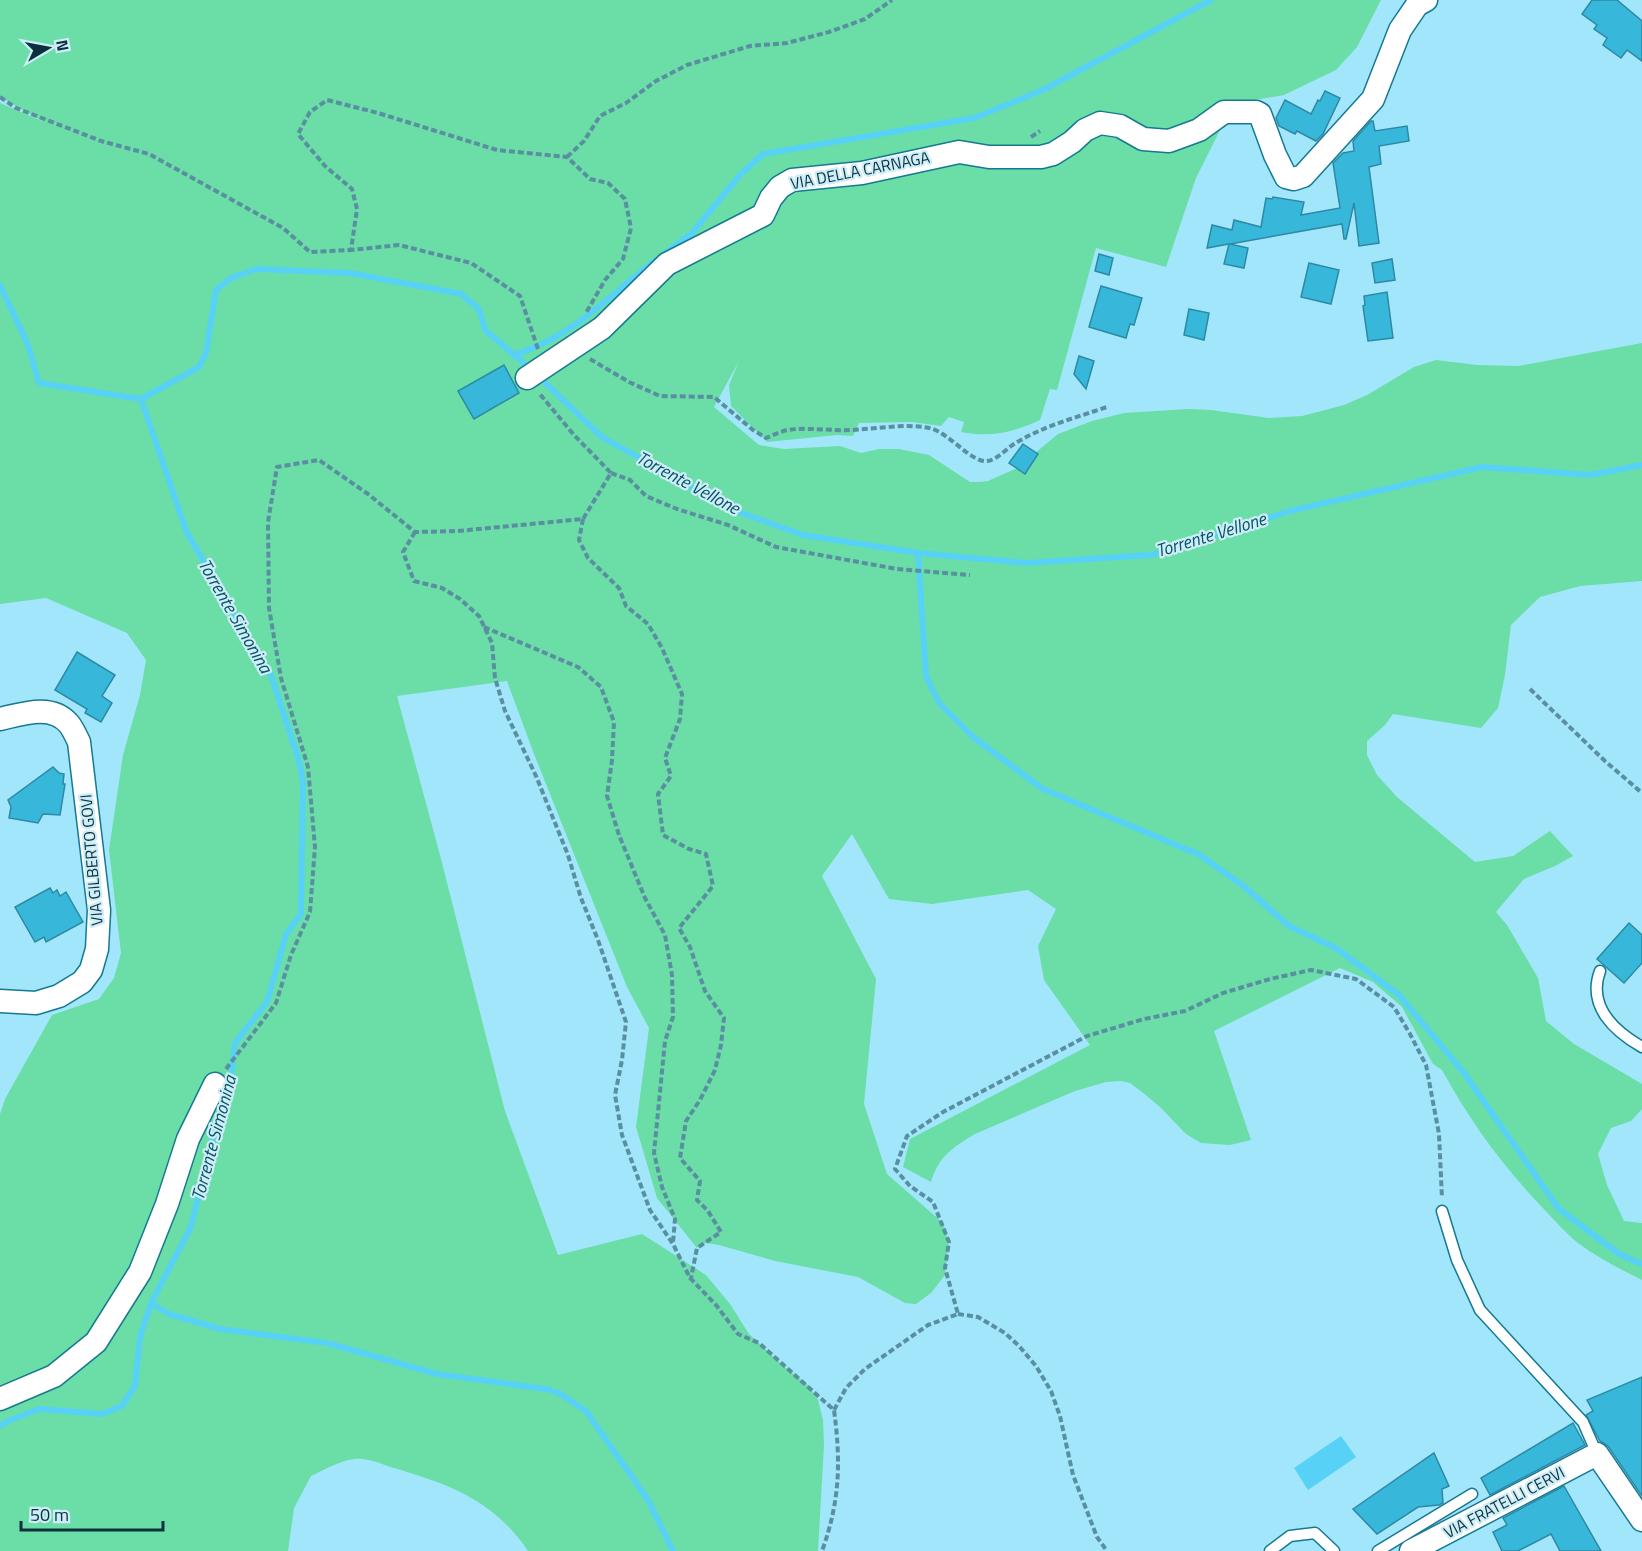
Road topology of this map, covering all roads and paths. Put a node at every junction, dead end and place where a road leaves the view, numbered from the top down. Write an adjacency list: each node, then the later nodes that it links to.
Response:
1 (892, 0): 4 (path)
2 (1426, 0): 6 (street, VIA DELLA CARNAGA)
3 (0, 97): 5 (path)
4 (567, 157): 5 (path); 6 (path)
5 (351, 250): 7 (path)
6 (577, 345): 7 (street, VIA DELLA CARNAGA); 8 (path)
7 (536, 372)
8 (1107, 407)
9 (551, 408): 10 (path)
10 (611, 473): 11 (path); 13 (path)
11 (583, 519): 12 (path); 24 (path)
12 (415, 532): 14 (path); 21 (path)
13 (970, 575)
14 (484, 627): 23 (path); 23 (path)
15 (1530, 689): 17 (path)
16 (0, 719): 19 (street, VIA GILBERTO GOVI)
17 (1642, 793)
18 (1600, 971): 20 (lane)
19 (0, 1001)
20 (1642, 1047)
21 (215, 1084): 26 (street)
22 (1442, 1211): 25 (path); 28 (lane)
23 (673, 1244): 24 (path)
24 (690, 1278): 27 (path)
25 (958, 1314): 27 (path); 32 (path)
26 (0, 1399)
27 (834, 1410): 31 (path)
28 (1597, 1454): 30 (street); 36 (street, VIA FRATELLI CERVI)
29 (1472, 1494): 35 (lane)
30 (1642, 1520)
31 (822, 1551)
32 (1107, 1551)
33 (1270, 1551): 34 (lane)
34 (1334, 1551)
35 (1378, 1551)
36 (1411, 1551)

